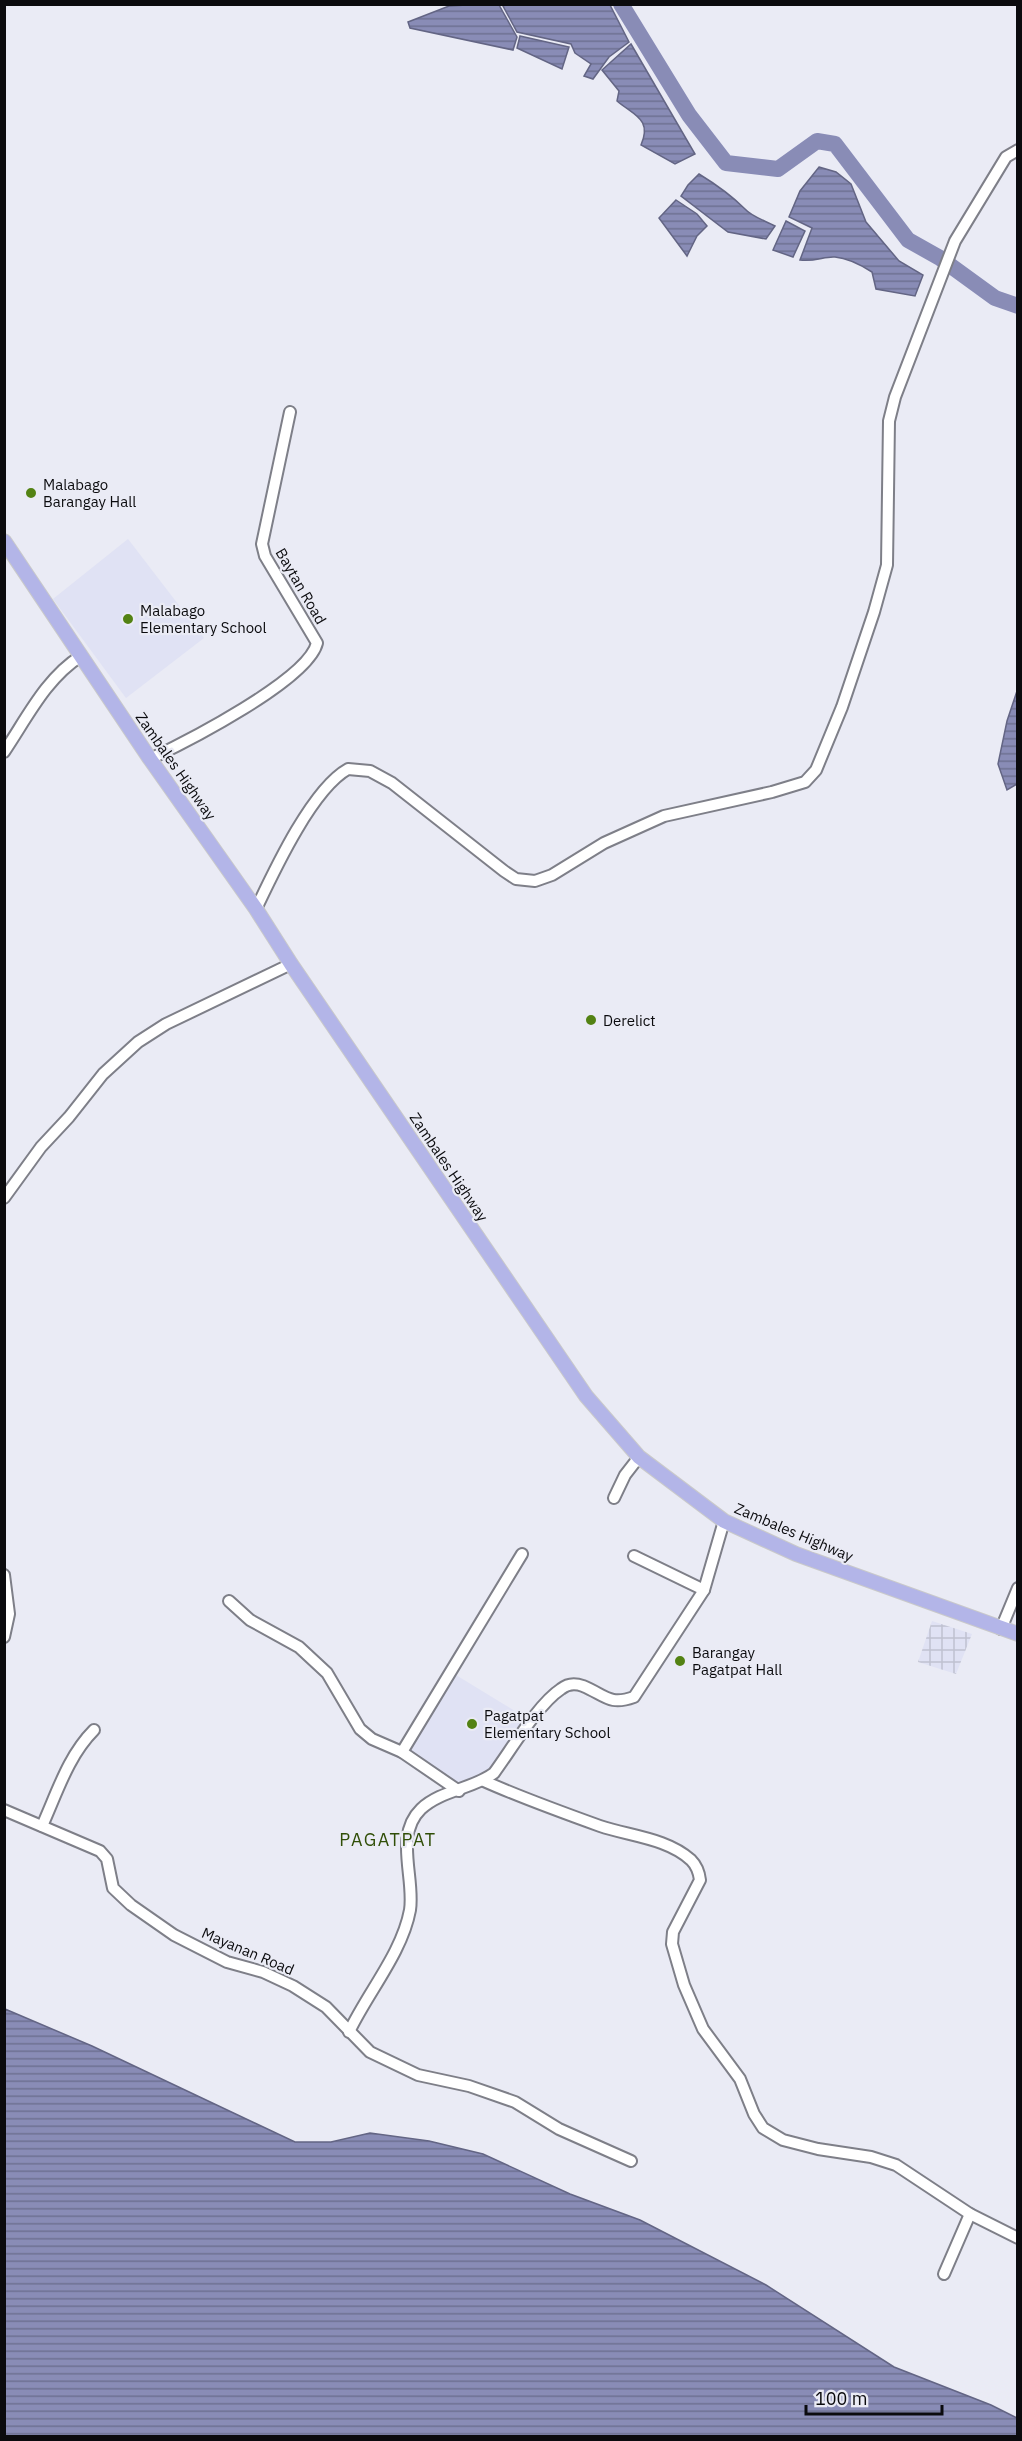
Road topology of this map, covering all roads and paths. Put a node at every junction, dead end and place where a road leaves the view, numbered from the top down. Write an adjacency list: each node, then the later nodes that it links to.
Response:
1 (1017, 150): 7 (street)
2 (290, 412): 6 (street, Baytan Road)
3 (4, 541): 4 (main road, Zambales Highway)
4 (81, 656): 5 (street); 6 (main road, Zambales Highway)
5 (4, 752)
6 (150, 759): 7 (main road, Zambales Highway)
7 (256, 909): 8 (main road, Zambales Highway)
8 (291, 964): 9 (street); 10 (main road, Zambales Highway)
9 (4, 1198)
10 (639, 1457): 11 (street); 12 (main road, Zambales Highway)
11 (614, 1498)
12 (724, 1521): 17 (street); 19 (main road, Zambales Highway)
13 (522, 1554): 23 (street)
14 (634, 1556): 17 (street)
15 (4, 1575): 21 (street)
16 (1017, 1588): 19 (street)
17 (704, 1590): 24 (street)
18 (229, 1601): 23 (street)
19 (1001, 1629): 20 (main road, Zambales Highway)
20 (1017, 1634)
21 (4, 1637)
22 (94, 1730): 27 (street)
23 (402, 1752): 25 (street)
24 (484, 1780): 25 (street); 30 (street)
25 (459, 1791): 28 (street)
26 (4, 1810): 27 (street, Mayanan Road)
27 (42, 1826): 28 (street, Mayanan Road)
28 (349, 2032): 29 (street, Mayanan Road)
29 (631, 2161)
30 (970, 2214): 31 (street); 32 (street)
31 (1017, 2238)
32 (944, 2274)

